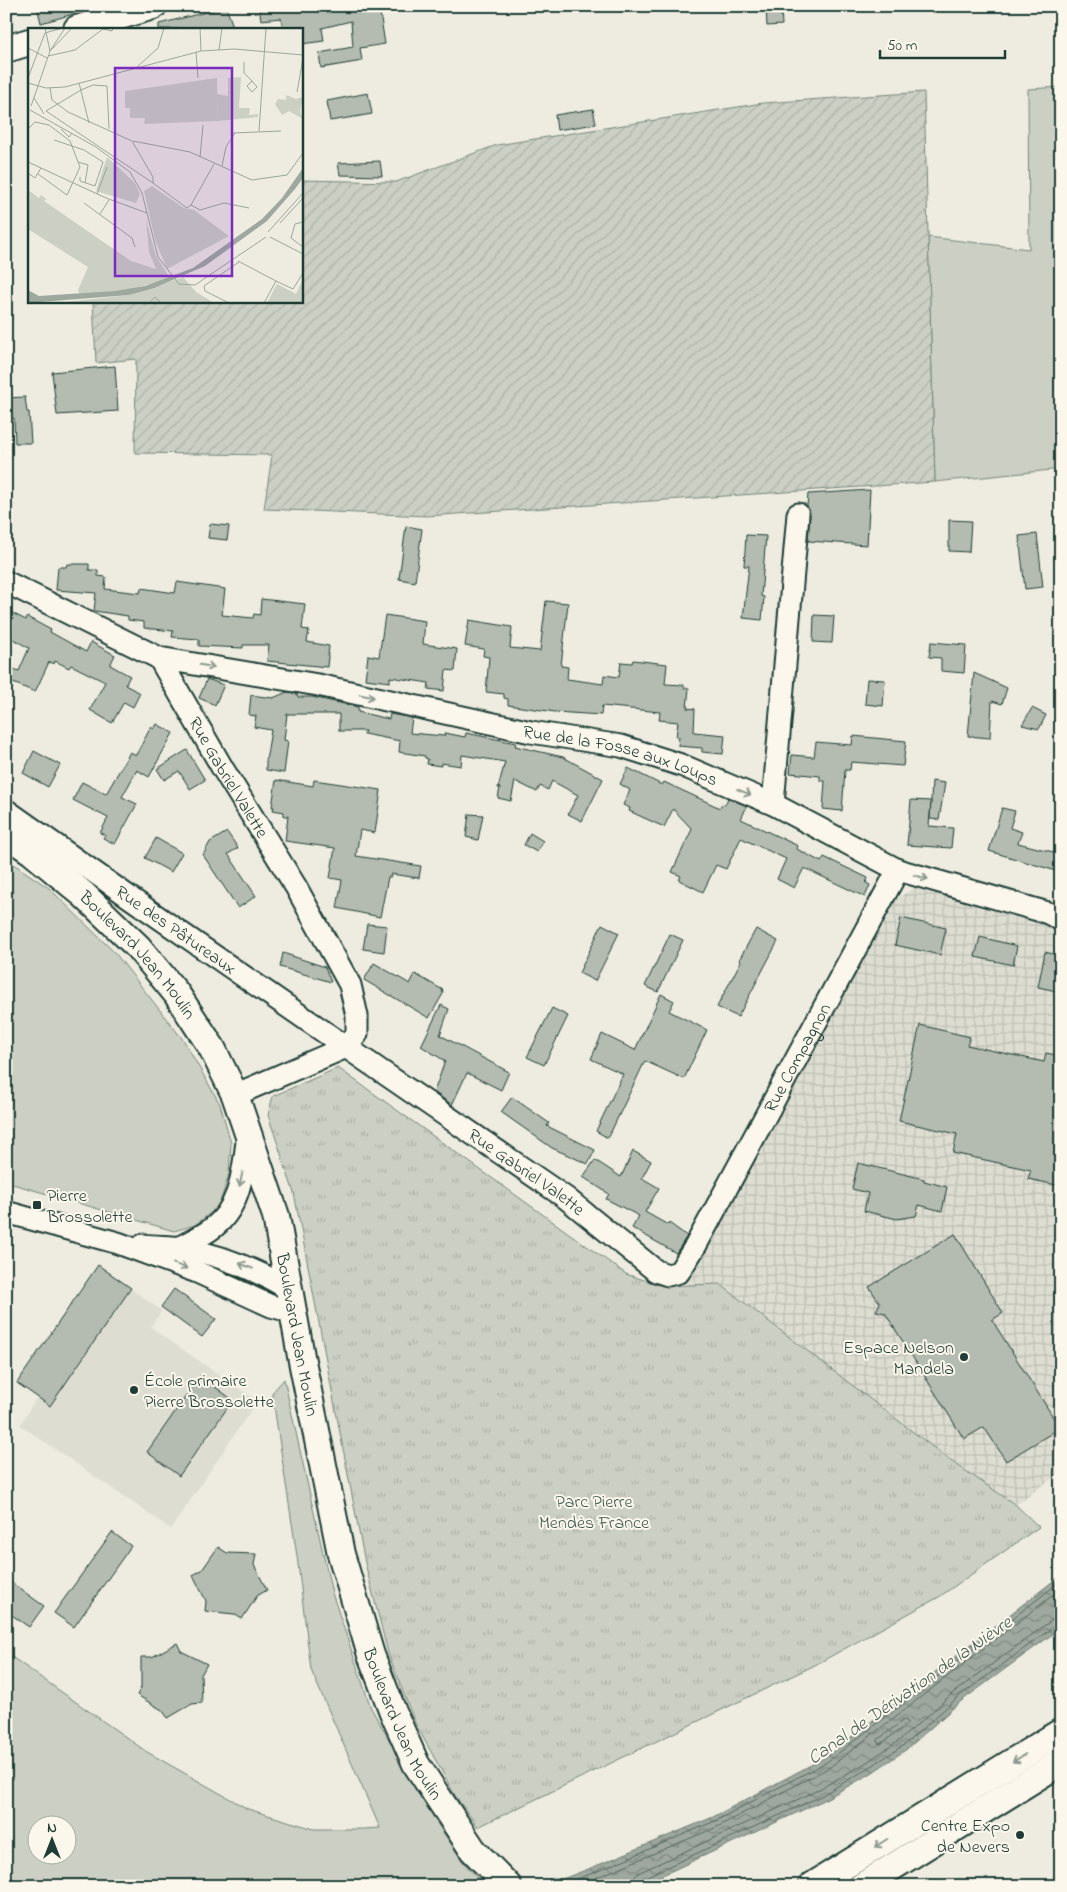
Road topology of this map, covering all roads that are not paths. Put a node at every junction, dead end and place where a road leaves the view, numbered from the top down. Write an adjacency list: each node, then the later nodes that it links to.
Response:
1 (153, 6): 2 (main road)
2 (79, 28)
3 (28, 42): 4 (main road)
4 (6, 48)
5 (798, 514): 8 (street)
6 (6, 582): 7 (street)
7 (159, 658): 8 (street, Rue de la Fosse aux Loups, one-way to 8); 13 (street, Rue Gabriel Valette)
8 (773, 804): 11 (street, Rue de la Fosse aux Loups)
9 (6, 810): 13 (street, Rue des Pâtureaux)
10 (6, 834): 14 (main road, Boulevard Jean Moulin)
11 (898, 870): 12 (street, Rue de la Fosse aux Loups, one-way to 12); 18 (street, Rue Compagnon)
12 (1061, 920)
13 (346, 1047): 14 (street); 18 (street, Rue Gabriel Valette)
14 (235, 1095): 15 (main road, Boulevard Jean Moulin)
15 (248, 1131): 19 (street, one-way to 19); 20 (main road, Boulevard Jean Moulin)
16 (6, 1212): 17 (street)
17 (118, 1243): 19 (street); 20 (street, one-way to 20)
18 (696, 1245)
19 (180, 1247): 20 (street, one-way to 19)
20 (291, 1301): 23 (main road, Boulevard Jean Moulin)
21 (1061, 1732): 24 (main road, one-way to 24)
22 (1061, 1762): 25 (main road)
23 (508, 1886)
24 (812, 1886)
25 (862, 1886)

